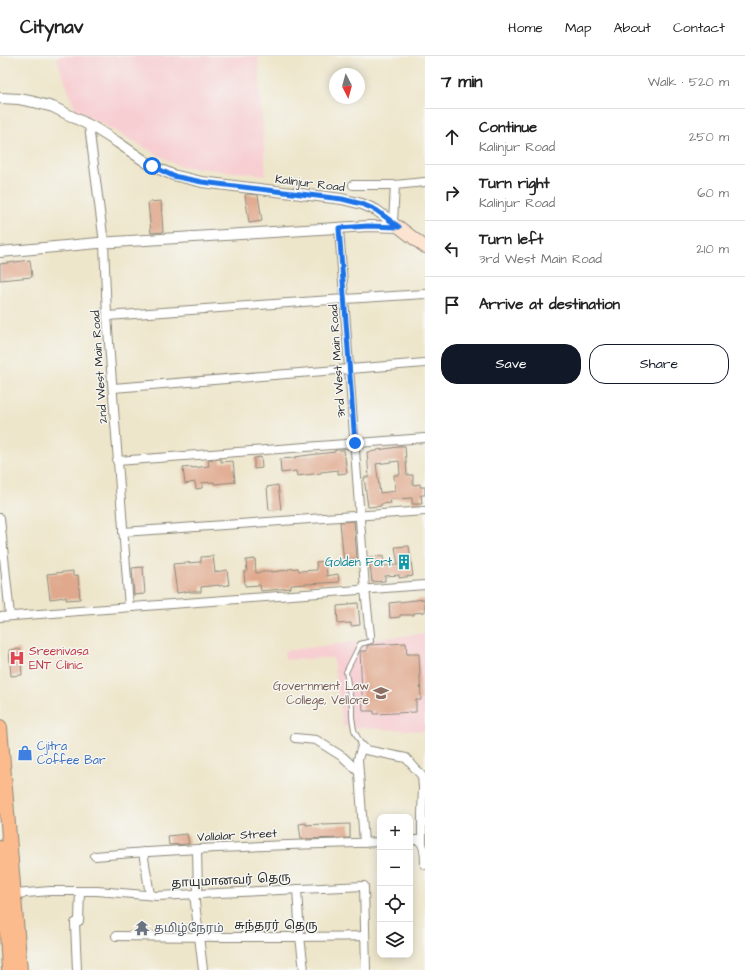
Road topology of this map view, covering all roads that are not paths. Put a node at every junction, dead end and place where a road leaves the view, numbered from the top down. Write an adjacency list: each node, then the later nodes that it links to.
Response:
1 (0, 98): 2 (street, Kalinjur Road)
2 (89, 126): 6 (street, Kalinjur Road); 8 (street, 2nd West Main Road)
3 (425, 182): 5 (street)
4 (353, 185): 5 (street)
5 (394, 186): 6 (street)
6 (396, 225): 7 (street); 9 (main road)
7 (339, 228): 8 (street); 12 (street, 3rd West Main Road)
8 (104, 243): 10 (street); 13 (street, 2nd West Main Road)
9 (425, 247)
10 (0, 252)
11 (425, 294): 12 (street)
12 (344, 299): 13 (street); 15 (street, 3rd West Main Road)
13 (107, 316): 16 (street, 2nd West Main Road)
14 (425, 363): 15 (street)
15 (350, 370): 16 (street); 18 (street, 3rd West Main Road)
16 (113, 388): 19 (street, 2nd West Main Road)
17 (425, 438): 18 (street)
18 (355, 443): 19 (street); 21 (street, 3rd West Main Road)
19 (118, 461): 23 (street, 2nd West Main Road)
20 (425, 510): 21 (street)
21 (360, 515): 23 (street); 25 (street, 3rd West Main Road)
22 (0, 518): 27 (street)
23 (123, 532): 26 (street, 2nd West Main Road)
24 (425, 585): 25 (street)
25 (365, 589): 26 (street); 29 (street, 3rd West Main Road)
26 (129, 607): 27 (street)
27 (10, 616): 28 (street)
28 (0, 617)
29 (370, 635): 32 (lane)
30 (0, 726): 45 (highway)
31 (295, 738): 33 (street)
32 (362, 746): 33 (street); 37 (street)
33 (358, 771): 36 (street)
34 (413, 840): 37 (street)
35 (377, 842): 36 (street, Vallalar Street)
36 (364, 843): 39 (street, Vallalar Street)
37 (422, 843): 42 (street)
38 (0, 848): 52 (highway)
39 (197, 849): 40 (street, Vallalar Street); 46 (street)
40 (143, 852): 41 (street, Vallalar Street); 47 (street)
41 (95, 856)
42 (425, 865)
43 (298, 889): 46 (street, தாயுமானவர் தெரு); 49 (street, தாயுமானவர் தெரு); 51 (street)
44 (80, 891): 45 (street, தாயுமானவர் தெரு); 47 (street, தாயுமானவர் தெரு); 54 (street)
45 (15, 894): 53 (highway)
46 (196, 894): 47 (street, தாயுமானவர் தெரு); 50 (street)
47 (150, 895)
48 (116, 936): 50 (street, சுந்தரர் தெரு)
49 (365, 936): 51 (street, சுந்தரர் தெரு); 57 (street, தாயுமானவர் தெரு)
50 (199, 937): 51 (street, சுந்தரர் தெரு); 55 (street)
51 (300, 937): 56 (street)
52 (10, 970)
53 (20, 970)
54 (77, 970)
55 (203, 970)
56 (304, 970)
57 (366, 970)

